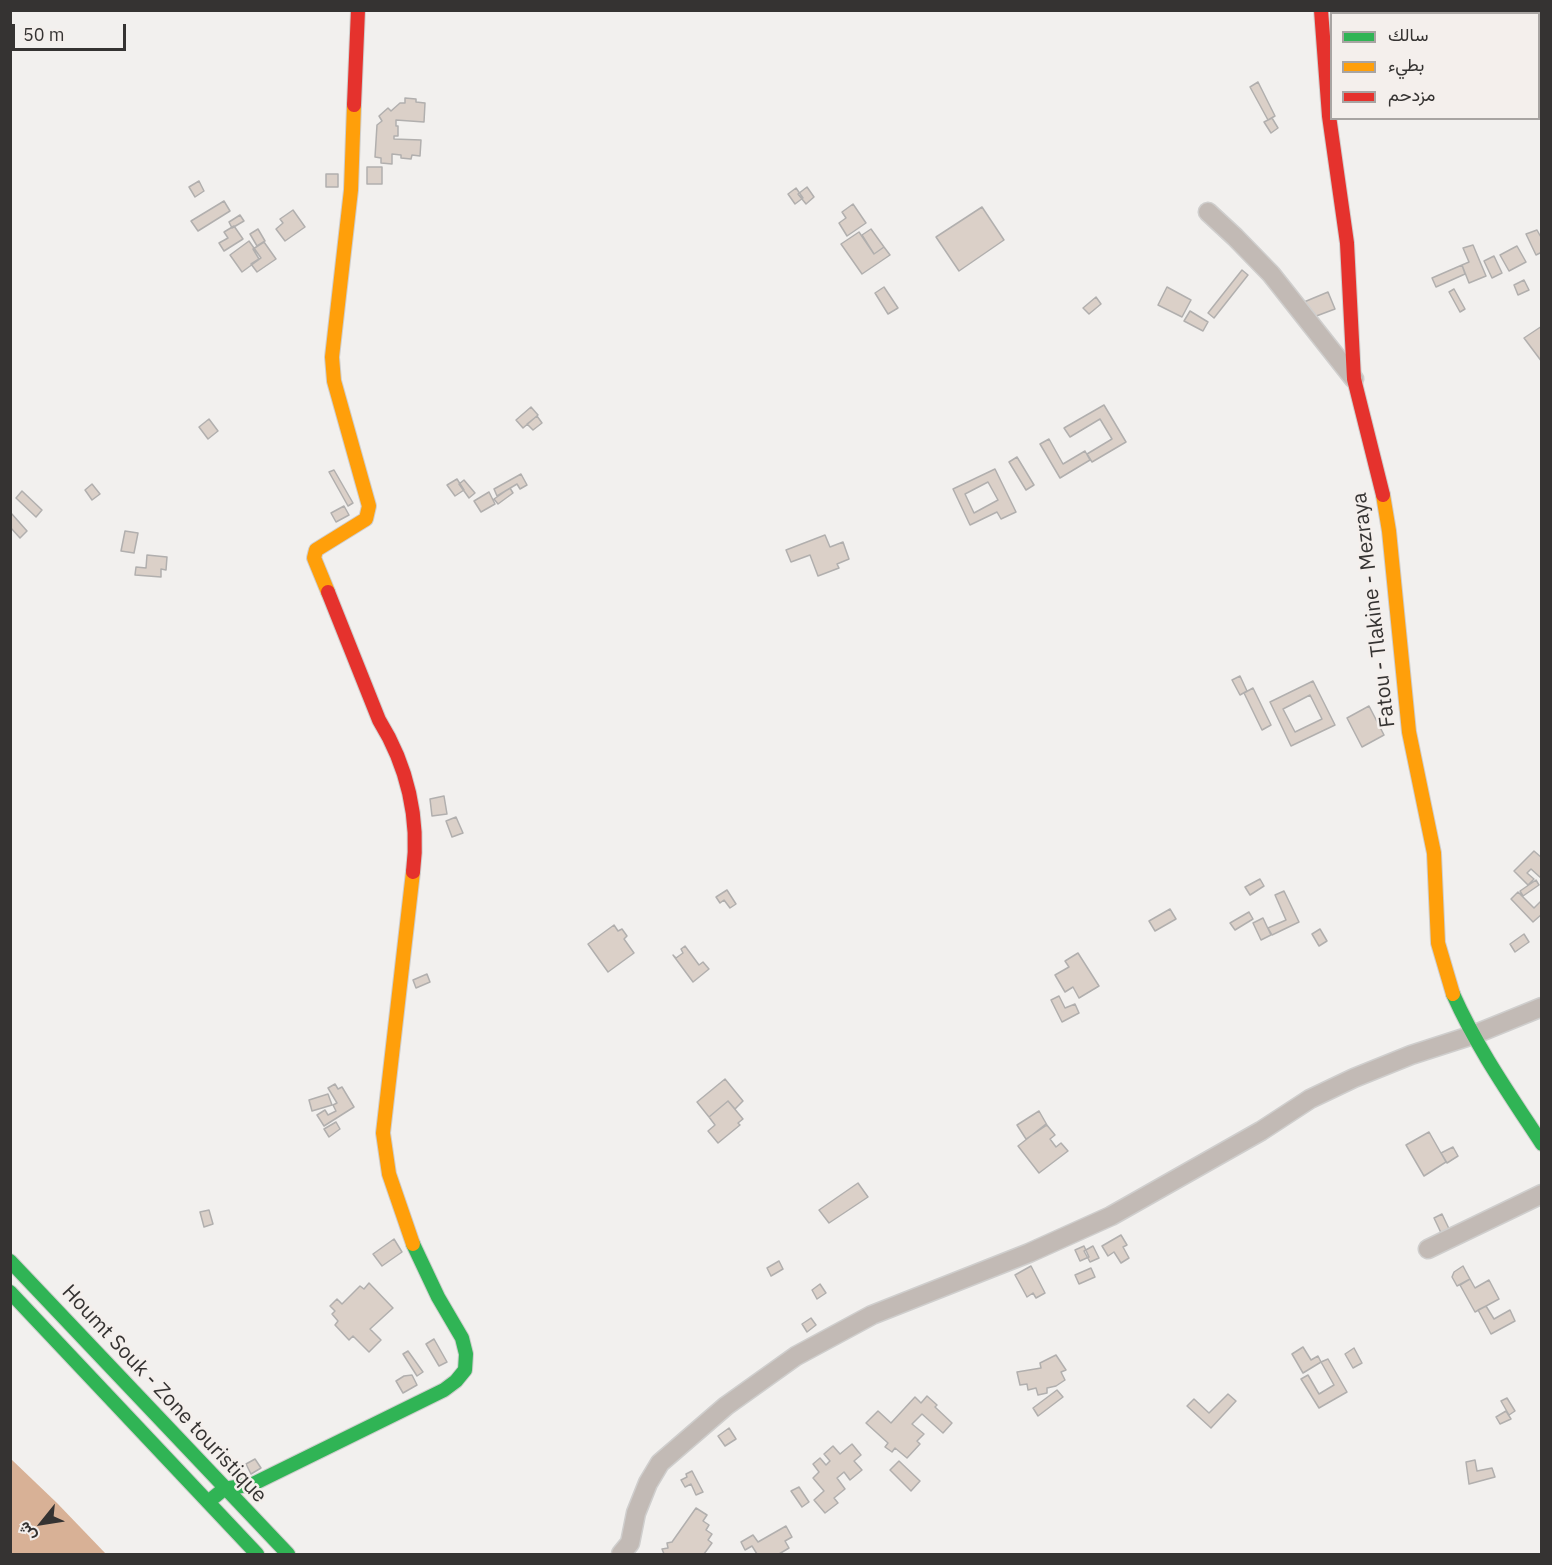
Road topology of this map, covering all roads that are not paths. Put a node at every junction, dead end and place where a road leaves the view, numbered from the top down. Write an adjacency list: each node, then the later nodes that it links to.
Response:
1 (358, 10): 13 (street)
2 (1321, 10): 3 (street, Fatou - Tlakine - Mezraya)
3 (1327, 30): 5 (street, Fatou - Tlakine - Mezraya)
4 (1208, 212): 5 (street)
5 (1354, 379): 7 (street, Fatou - Tlakine - Mezraya)
6 (1542, 1006): 7 (street)
7 (1473, 1035): 8 (street, Fatou - Tlakine - Mezraya); 17 (street)
8 (1542, 1144)
9 (1542, 1194): 10 (street)
10 (1428, 1250)
11 (10, 1261): 13 (street, Houmt Souk - Zone touristique)
12 (10, 1292): 14 (street)
13 (224, 1489): 14 (street); 16 (street, Houmt Souk - Zone touristique)
14 (208, 1502): 15 (street)
15 (257, 1554)
16 (288, 1554)
17 (621, 1554)

